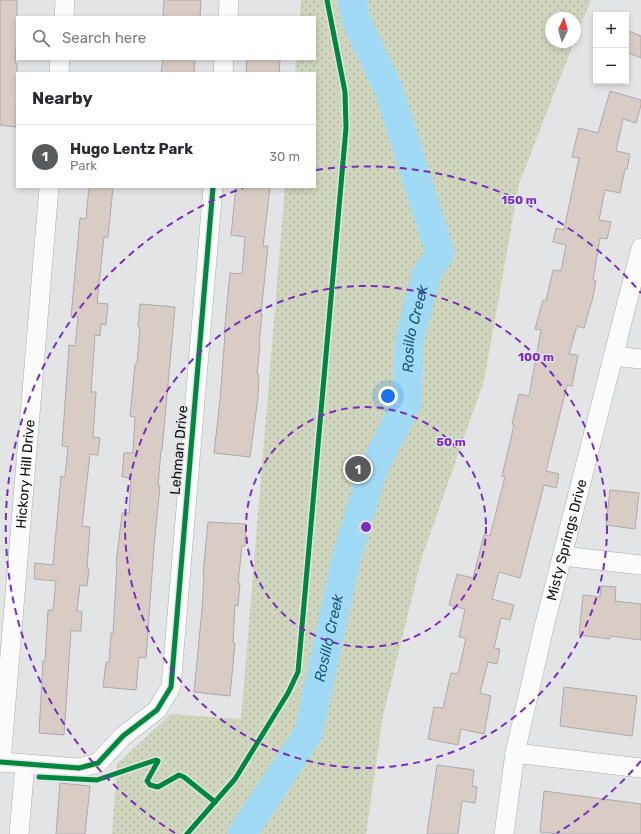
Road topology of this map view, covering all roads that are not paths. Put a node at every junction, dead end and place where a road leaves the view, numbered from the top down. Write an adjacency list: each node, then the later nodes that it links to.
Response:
1 (65, 0): 3 (street)
2 (229, 0): 4 (street)
3 (64, 16)
4 (228, 16)
5 (60, 60): 7 (street)
6 (224, 60): 8 (street)
7 (59, 72)
8 (223, 72)
9 (49, 188): 17 (street, Hickory Hill Drive)
10 (213, 188): 18 (street, Lehman Drive)
11 (641, 248): 12 (street, Misty Springs Drive)
12 (613, 356): 13 (street); 14 (street, Misty Springs Drive)
13 (641, 359)
14 (562, 556): 15 (street); 16 (street, Misty Springs Drive)
15 (641, 565)
16 (515, 753): 19 (street); 21 (street, Misty Springs Drive)
17 (0, 762): 18 (street)
18 (25, 764): 20 (street)
19 (641, 768)
20 (20, 834)
21 (504, 834)

